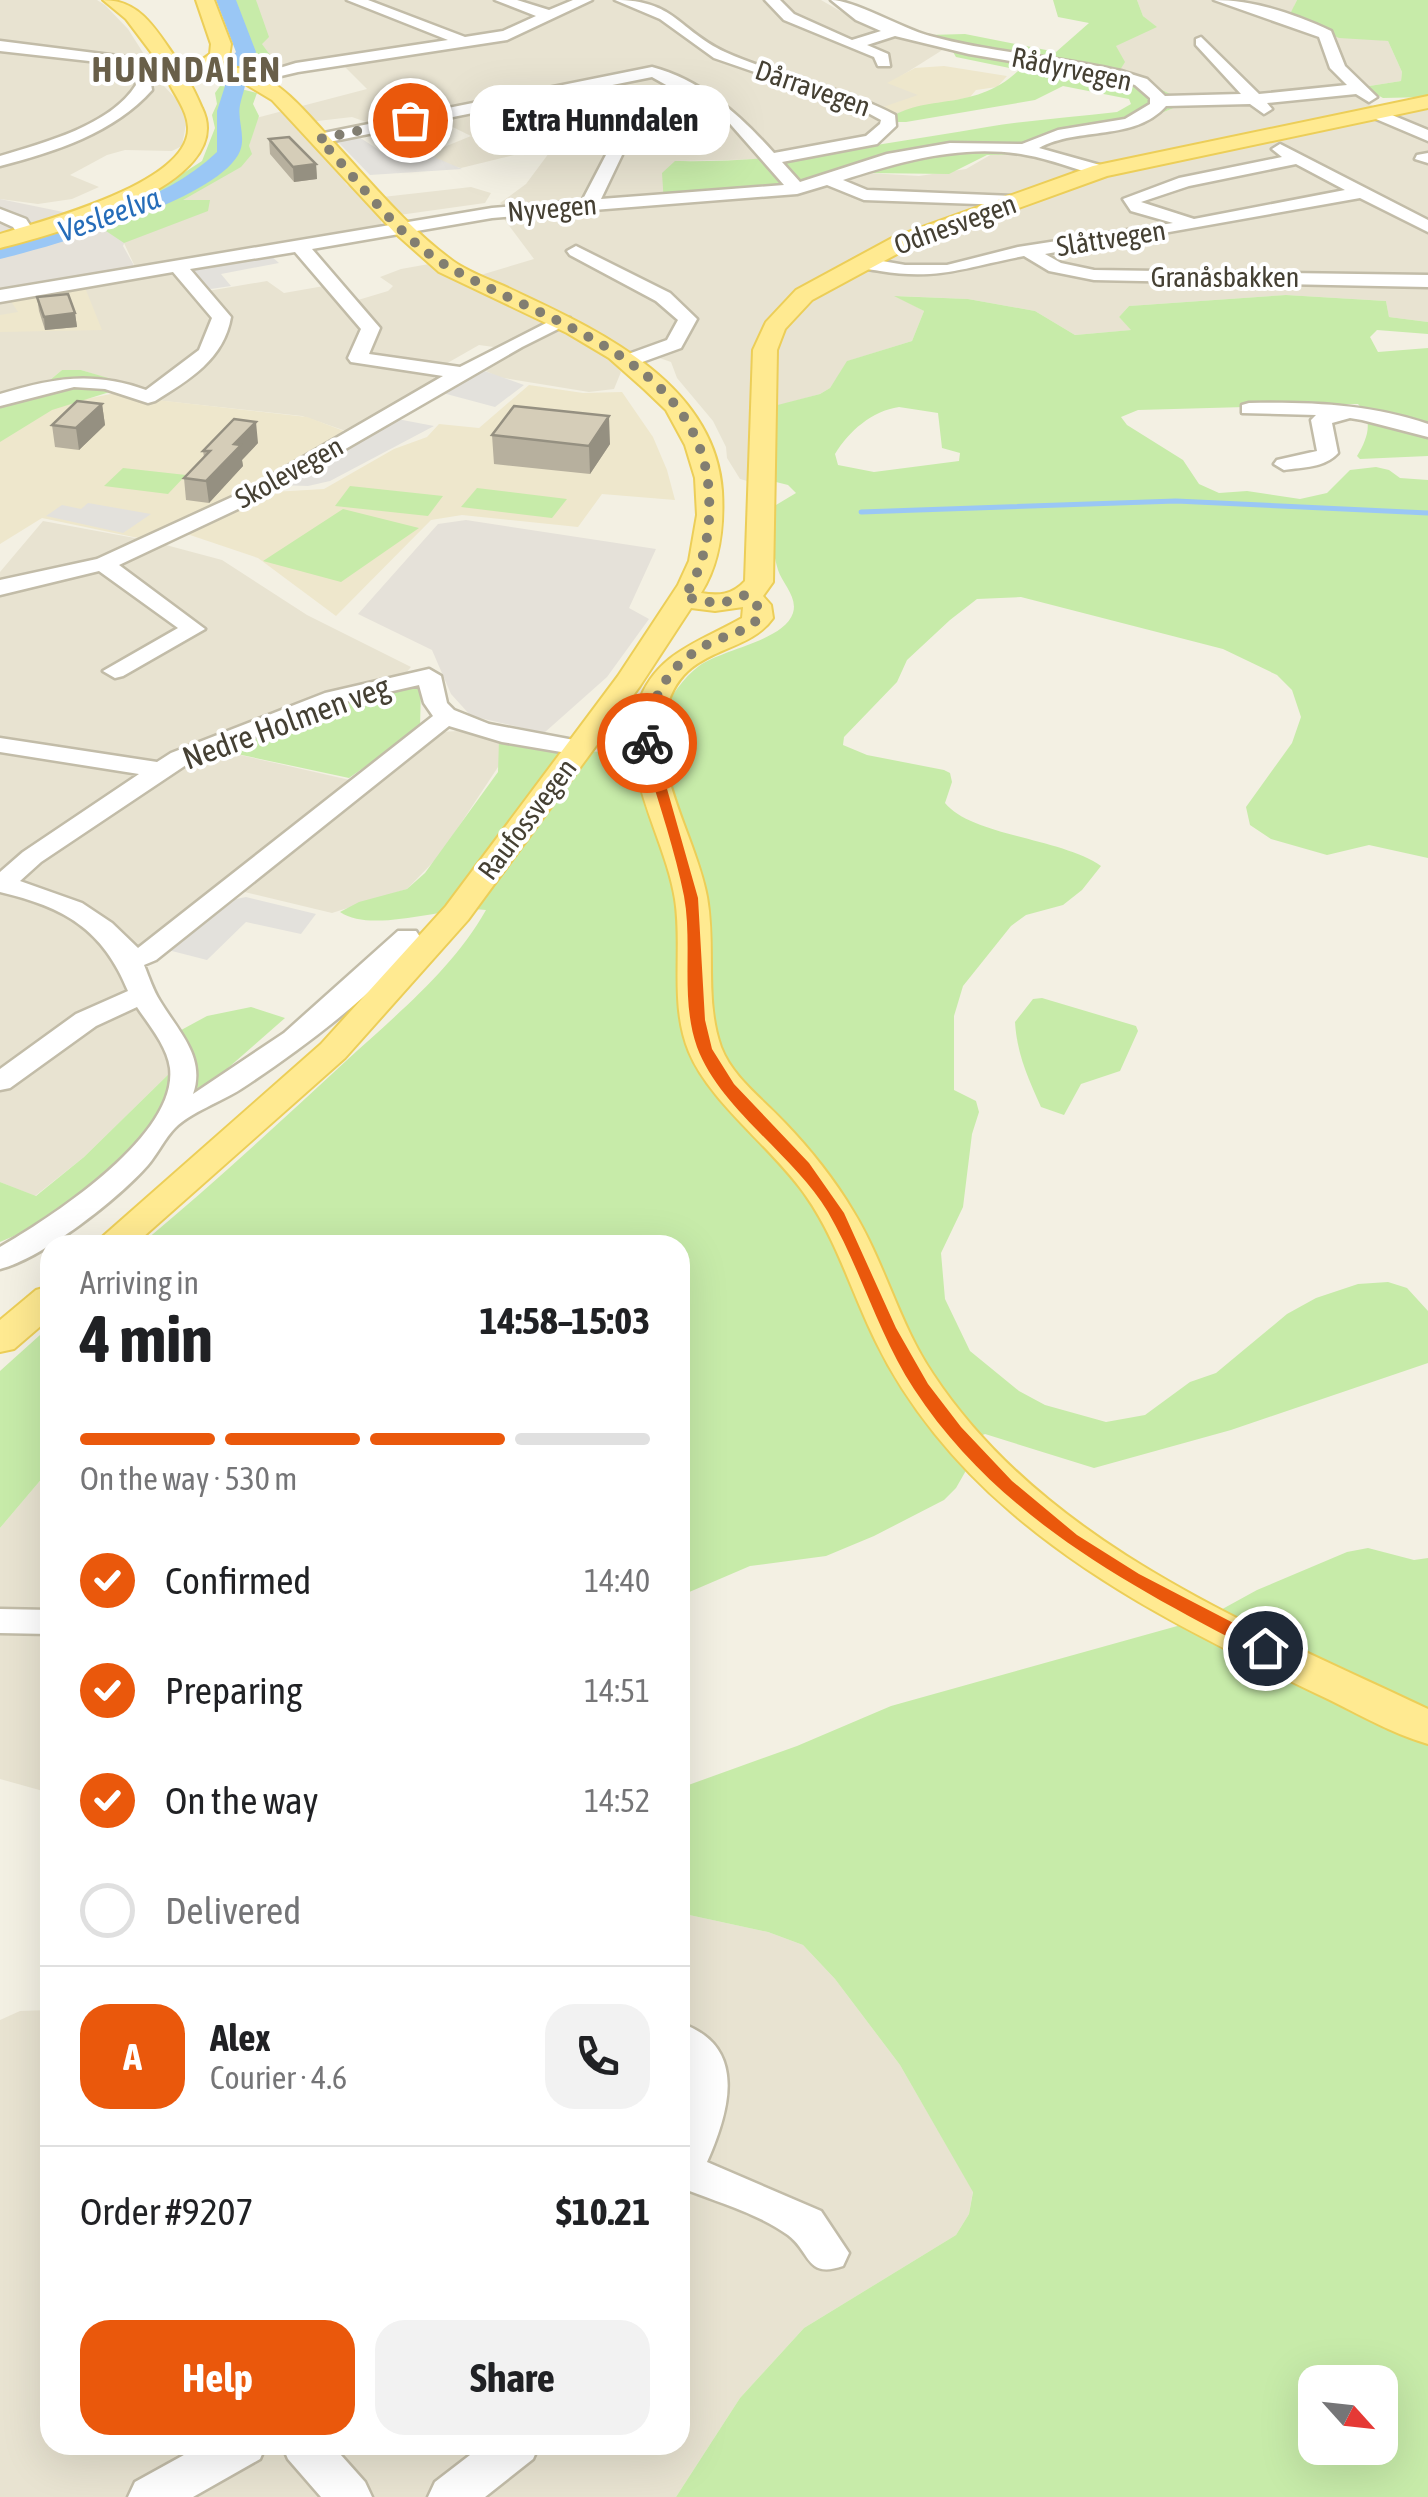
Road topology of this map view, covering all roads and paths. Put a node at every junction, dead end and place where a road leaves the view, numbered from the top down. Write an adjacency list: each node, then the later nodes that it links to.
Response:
1 (112, 0): 17 (main road)
2 (206, 0): 17 (main road)
3 (354, 0): 13 (street)
4 (502, 0): 10 (street)
5 (585, 0): 10 (street)
6 (622, 0): 30 (street, Dårravegen)
7 (772, 0): 14 (street)
8 (838, 0): 11 (street, Rådyrvegen)
9 (1221, 0): 20 (street)
10 (551, 16): 13 (street)
11 (898, 30): 14 (street); 22 (street, Rådyrvegen)
12 (1202, 42): 19 (street)
13 (463, 44): 18 (street)
14 (851, 45): 16 (street)
15 (0, 46): 32 (street)
16 (884, 63)
17 (191, 67): 18 (main road); 34 (main road)
18 (253, 81): 26 (main road, Raufossvegen)
19 (1257, 100): 20 (street); 22 (street); 23 (street)
20 (1367, 100): 21 (main road, Odnesvegen); 25 (street); 33 (main road, Odnesvegen)
21 (1428, 102)
22 (1156, 107): 24 (street); 28 (street, Rådyrvegen)
23 (1275, 118)
24 (1171, 119)
25 (1428, 136)
26 (319, 139): 30 (street); 43 (main road, Raufossvegen)
27 (1273, 145): 31 (street)
28 (1025, 150): 33 (street, Nyvegen); 35 (street, Nyvegen)
29 (614, 156): 39 (street)
30 (772, 158): 36 (street)
31 (1297, 158): 37 (street); 40 (street)
32 (0, 161)
33 (1101, 171): 47 (main road, Odnesvegen)
34 (158, 180): 42 (main road); 42 (main road)
35 (830, 180): 36 (street, Nyvegen); 38 (street)
36 (796, 190): 39 (street, Nyvegen)
37 (1364, 192): 40 (street, Slåttvegen); 41 (street)
38 (1006, 200)
39 (589, 205): 43 (street, Nyvegen)
40 (1195, 224): 46 (street, Slåttvegen)
41 (1428, 226)
42 (8, 227)
43 (403, 228): 44 (street, Nyvegen); 51 (main road, Raufossvegen)
44 (301, 247): 48 (street, Nyvegen); 53 (street)
45 (576, 251): 52 (street)
46 (1028, 251): 47 (street, Slåttvegen); 49 (street, Granåsbakken)
47 (859, 262): 62 (main road, Odnesvegen)
48 (178, 267): 50 (street, Nyvegen); 54 (street)
49 (1428, 281)
50 (0, 296)
51 (564, 322): 52 (main road, Raufossvegen); 53 (street, Skolevegen)
52 (627, 362): 61 (main road, Raufossvegen)
53 (462, 373): 59 (street, Skolevegen)
54 (0, 400)
55 (1248, 409): 56 (street)
56 (1346, 413): 57 (street); 58 (street)
57 (1428, 431)
58 (1284, 464)
59 (103, 564): 60 (street, Skolevegen); 64 (street)
60 (0, 588)
61 (688, 591): 62 (main road); 63 (main road, Raufossvegen)
62 (736, 599): 63 (main road); 83 (main road, Odnesvegen)
63 (650, 650): 67 (main road, Raufossvegen)
64 (115, 671)
65 (446, 717): 67 (street); 68 (street, Nedre Holmen veg); 71 (street)
66 (1, 746): 68 (street)
67 (580, 748): 76 (main road, Raufossvegen)
68 (158, 770): 69 (street, Nedre Holmen veg)
69 (0, 884): 71 (street)
70 (406, 936): 74 (street)
71 (130, 962): 72 (street)
72 (142, 994): 73 (street); 74 (street)
73 (0, 1082)
74 (165, 1121): 75 (street)
75 (42, 1235)
76 (123, 1235)
77 (40, 1236): 78 (street)
78 (0, 1260)
79 (40, 1305): 80 (main road)
80 (5, 1330)
81 (0, 1622): 82 (street)
82 (40, 1622)
83 (1428, 1728)
84 (690, 2047): 85 (street)
85 (690, 2147)
86 (690, 2175): 87 (street)
87 (828, 2252)
88 (226, 2455): 91 (street)
89 (313, 2455): 92 (street)
90 (504, 2455): 93 (street)
91 (150, 2497)
92 (350, 2497)
93 (451, 2497)

